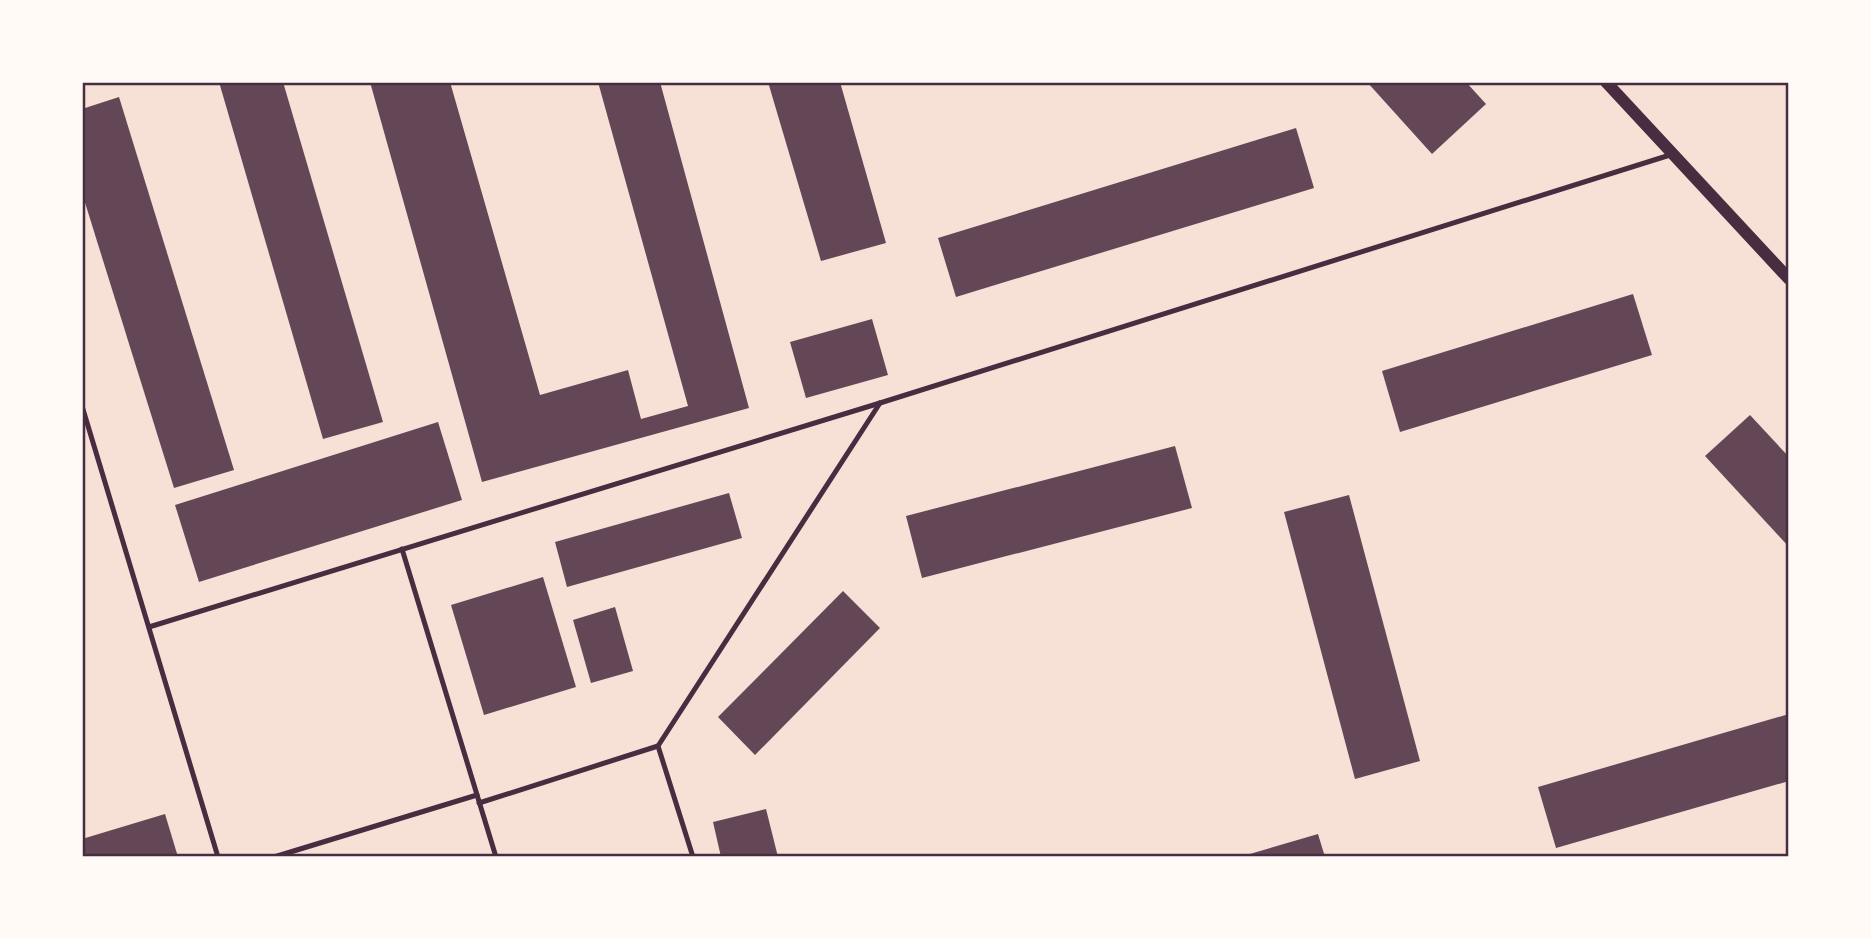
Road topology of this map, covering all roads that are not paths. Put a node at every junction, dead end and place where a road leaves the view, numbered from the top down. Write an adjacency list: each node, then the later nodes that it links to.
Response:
1 (1606, 82): 2 (street)
2 (1673, 154): 3 (street); 4 (lane)
3 (1789, 279)
4 (880, 403): 6 (lane); 8 (lane)
5 (82, 406): 7 (lane)
6 (402, 549): 7 (lane); 9 (lane)
7 (149, 626): 11 (lane)
8 (659, 746): 10 (lane); 14 (lane)
9 (477, 795): 10 (lane); 12 (lane)
10 (479, 803): 13 (lane)
11 (218, 857)
12 (274, 857)
13 (496, 857)
14 (693, 857)

